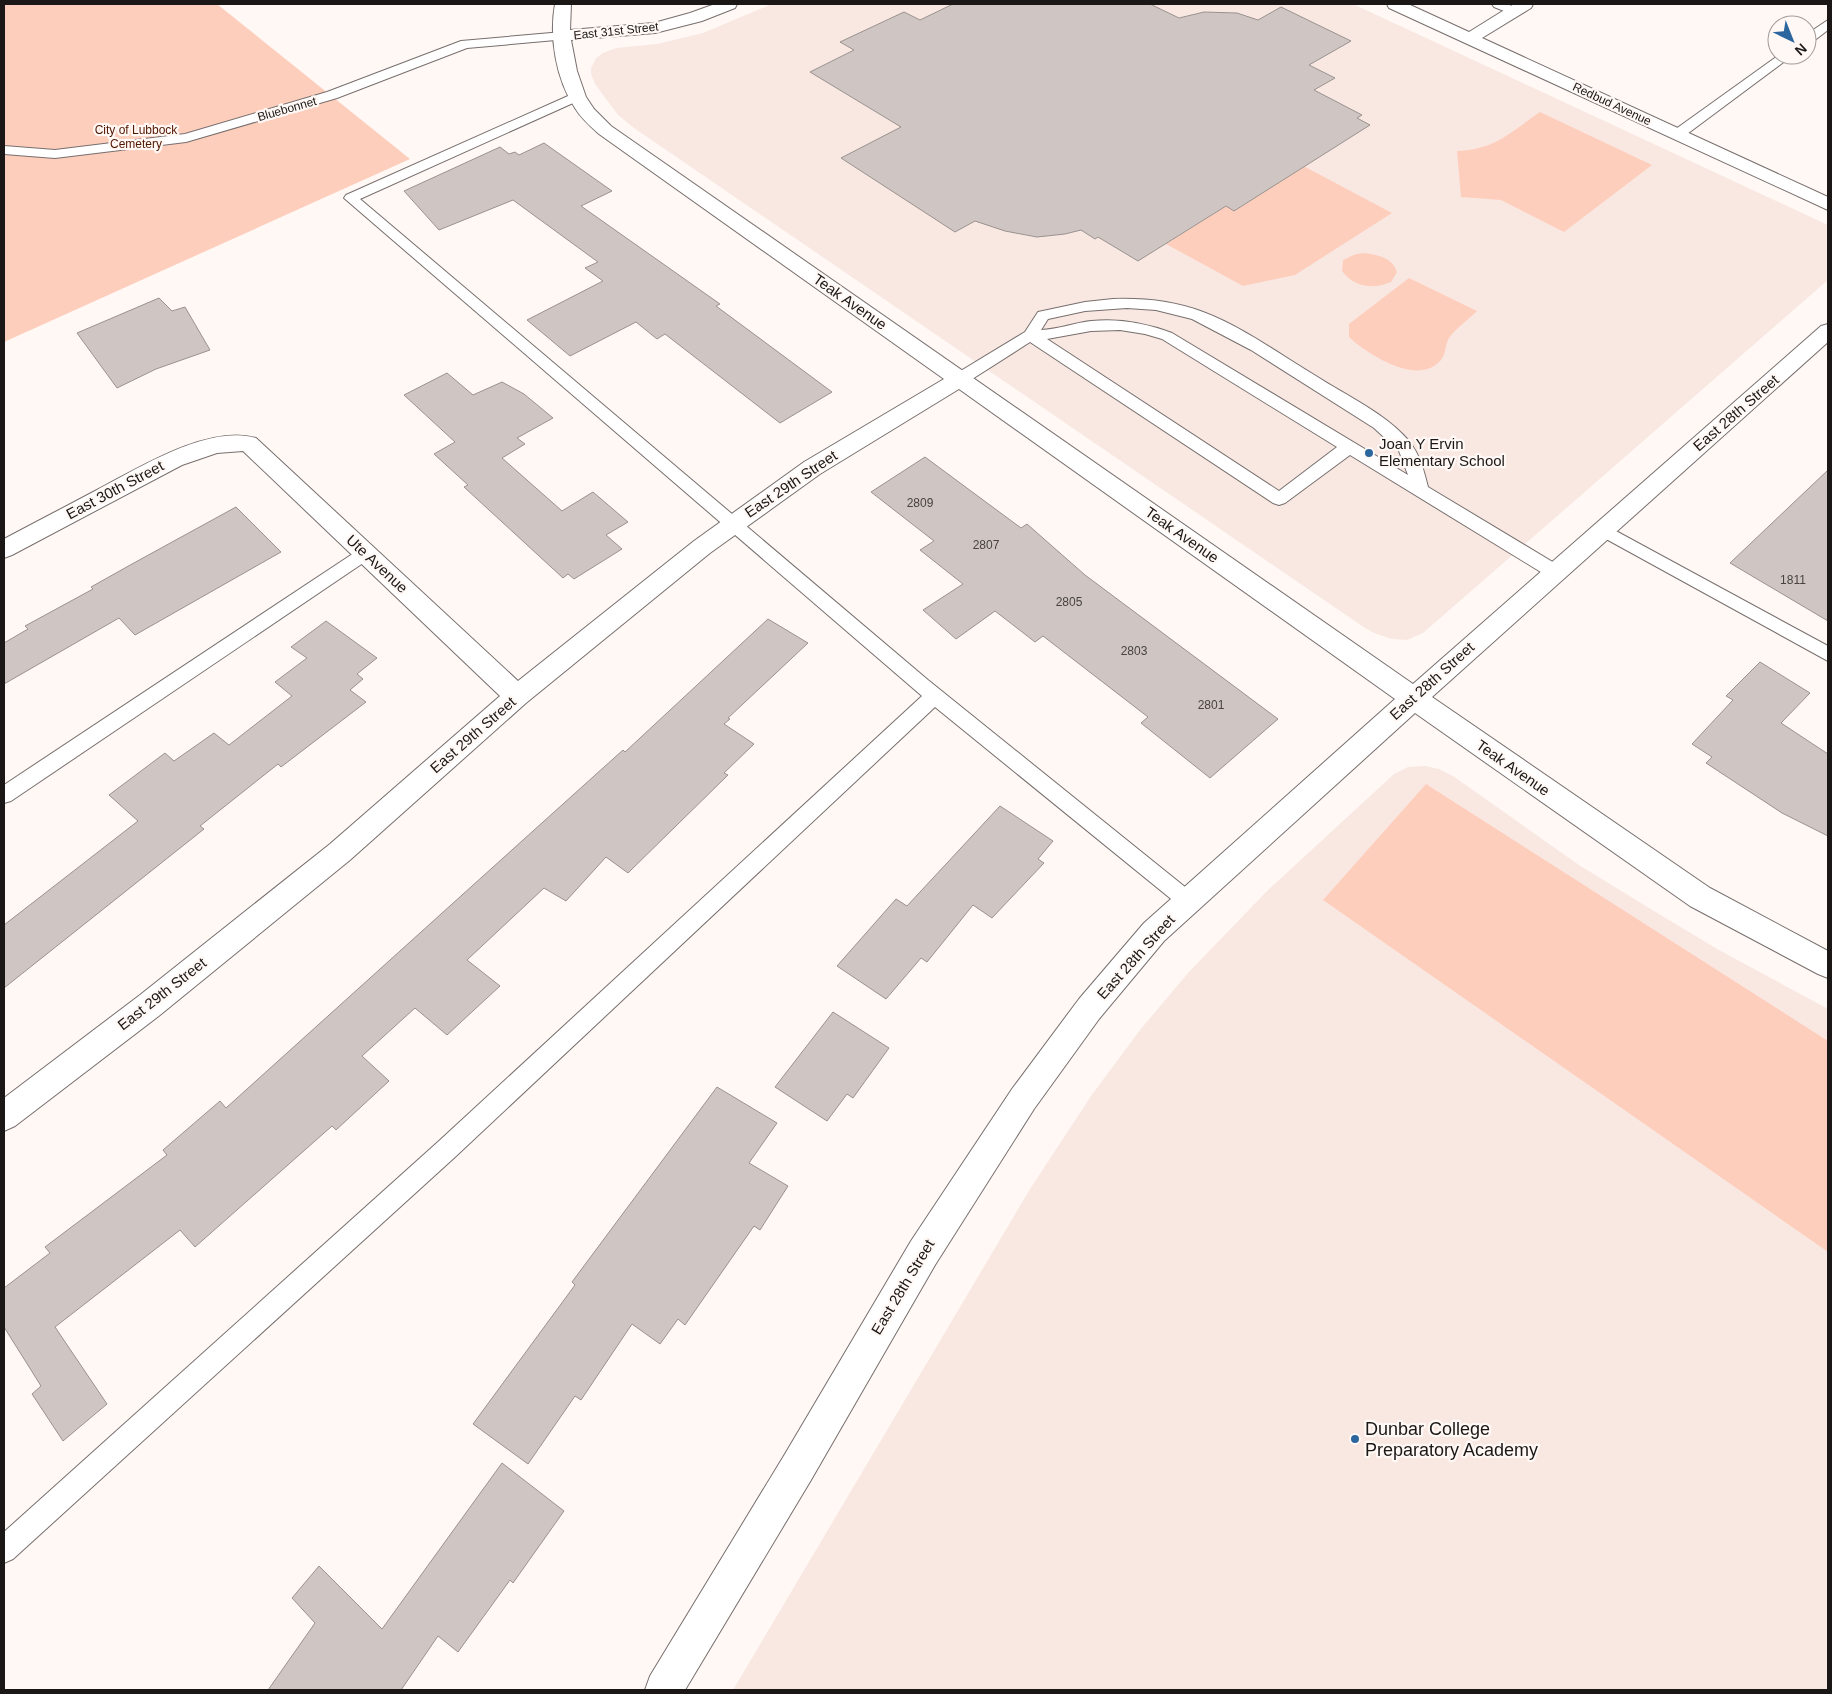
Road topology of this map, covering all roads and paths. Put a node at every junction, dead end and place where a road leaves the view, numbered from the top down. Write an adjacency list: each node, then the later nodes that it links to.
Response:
1 (563, 4): 8 (street)
2 (729, 4): 8 (street, East 31st Street)
3 (1396, 4): 9 (street, Redbud Avenue)
4 (1498, 4): 5 (lane)
5 (1520, 7): 9 (street)
6 (1828, 24): 7 (lane)
7 (1817, 32)
8 (563, 36): 11 (street, East 31st Street); 14 (lane, Bluebonnet)
9 (1470, 38): 13 (street, Redbud Avenue)
10 (1772, 65): 13 (lane)
11 (568, 69): 12 (street, Teak Avenue)
12 (577, 96): 18 (street, Teak Avenue); 22 (lane)
13 (1678, 134): 15 (street, Redbud Avenue)
14 (4, 150)
15 (1828, 204)
16 (1828, 331): 23 (street, East 28th Street)
17 (1030, 335): 18 (lane); 20 (lane); 20 (lane); 21 (lane)
18 (960, 379): 22 (street, East 29th Street); 30 (street, Teak Avenue)
19 (232, 444): 24 (street, East 30th Street); 25 (street, Ute Avenue)
20 (1350, 446): 21 (lane)
21 (1420, 490): 26 (lane)
22 (733, 523): 28 (street, East 29th Street); 29 (lane)
23 (1603, 530): 26 (street, East 28th Street); 27 (lane)
24 (4, 549)
25 (366, 554): 28 (street, Ute Avenue); 31 (lane)
26 (1555, 572): 30 (street, East 28th Street)
27 (1828, 654)
28 (517, 696): 34 (street, East 29th Street)
29 (934, 696): 32 (lane); 35 (lane)
30 (1414, 698): 32 (street, East 28th Street); 33 (street, Teak Avenue)
31 (4, 795)
32 (1188, 901): 36 (street, East 28th Street)
33 (1828, 965)
34 (4, 1116)
35 (4, 1550)
36 (664, 1690)

